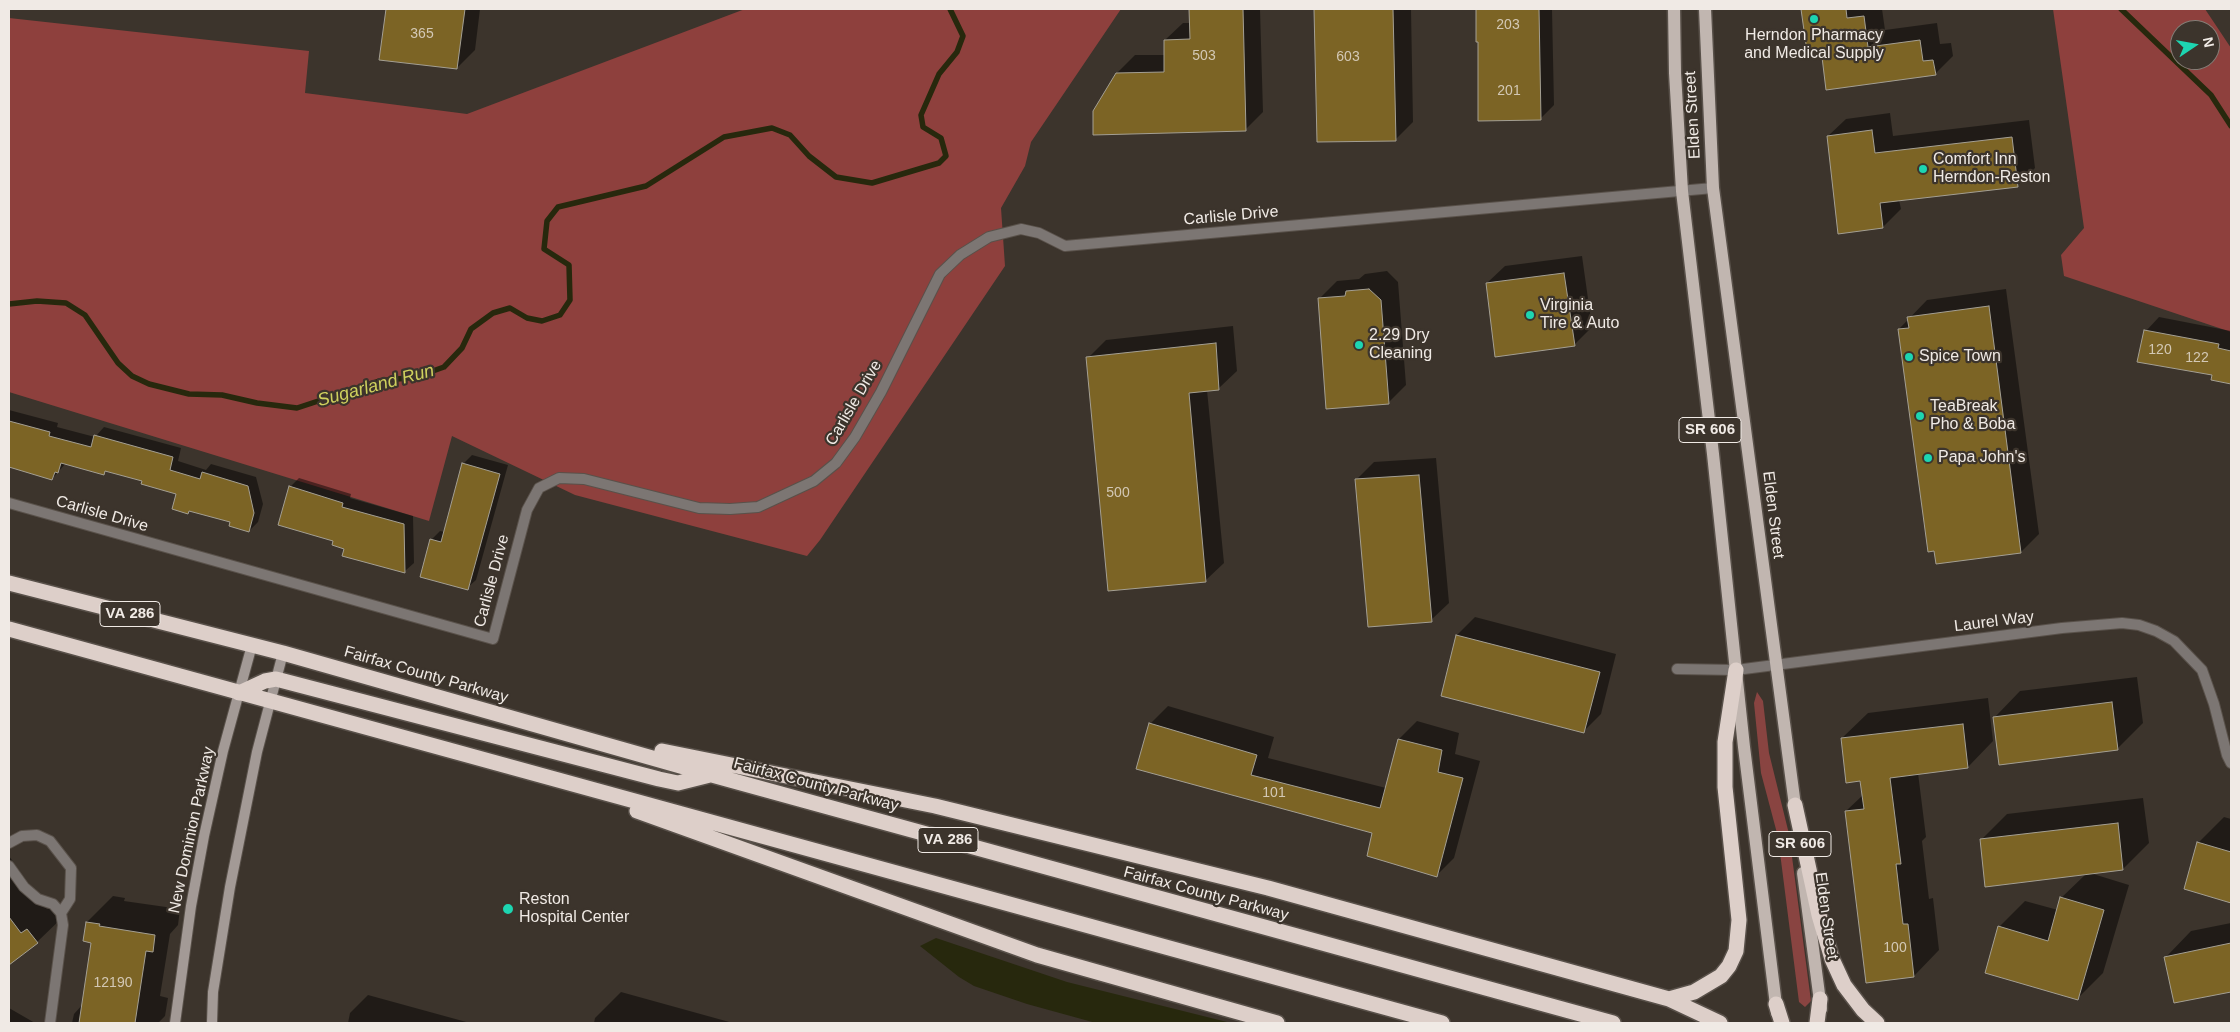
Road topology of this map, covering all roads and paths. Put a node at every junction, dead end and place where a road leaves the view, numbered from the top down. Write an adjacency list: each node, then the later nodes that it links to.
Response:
1 (1674, 9): 4 (main road, Elden Street / SR 606)
2 (1705, 9): 3 (main road, Elden Street / SR 606)
3 (1713, 188): 4 (street, Carlisle Drive); 10 (main road, Elden Street / SR 606)
4 (1682, 191): 5 (street, Carlisle Drive); 12 (main road, Elden Street / SR 606)
5 (9, 503)
6 (9, 583): 8 (highway, Fairfax County Parkway / VA 286)
7 (9, 629): 14 (highway)
8 (252, 645): 9 (highway, Fairfax County Parkway / VA 286); 14 (main road, New Dominion Parkway)
9 (283, 653): 13 (main road); 16 (highway, Fairfax County Parkway / VA 286)
10 (1775, 665): 12 (street, Laurel Way); 17 (street, Laurel Way); 20 (main road, Elden Street / SR 606)
11 (1677, 669): 12 (street, Laurel Way)
12 (1736, 670): 24 (highway); 26 (main road, Elden Street / SR 606)
13 (276, 679): 14 (highway); 15 (main road); 19 (highway)
14 (239, 693): 15 (highway); 28 (main road, New Dominion Parkway)
15 (270, 702): 18 (highway); 29 (main road)
16 (550, 728): 19 (highway, Fairfax County Parkway / VA 286); 24 (highway)
17 (2231, 763)
18 (535, 773): 30 (highway); 31 (highway)
19 (712, 775): 32 (highway, Fairfax County Parkway / VA 286)
20 (1794, 805): 25 (main road, Elden Street / SR 606); 37 (highway)
21 (9, 843): 23 (street)
22 (9, 866): 23 (street)
23 (61, 913): 27 (street)
24 (1669, 999): 33 (highway)
25 (1820, 999): 35 (highway); 36 (main road, Elden Street / SR 606)
26 (1776, 1004): 34 (highway)
27 (50, 1023)
28 (175, 1023)
29 (212, 1023)
30 (1277, 1023)
31 (1442, 1023)
32 (1613, 1023)
33 (1720, 1023)
34 (1780, 1023)
35 (1817, 1023)
36 (1823, 1023)
37 (1876, 1023)

